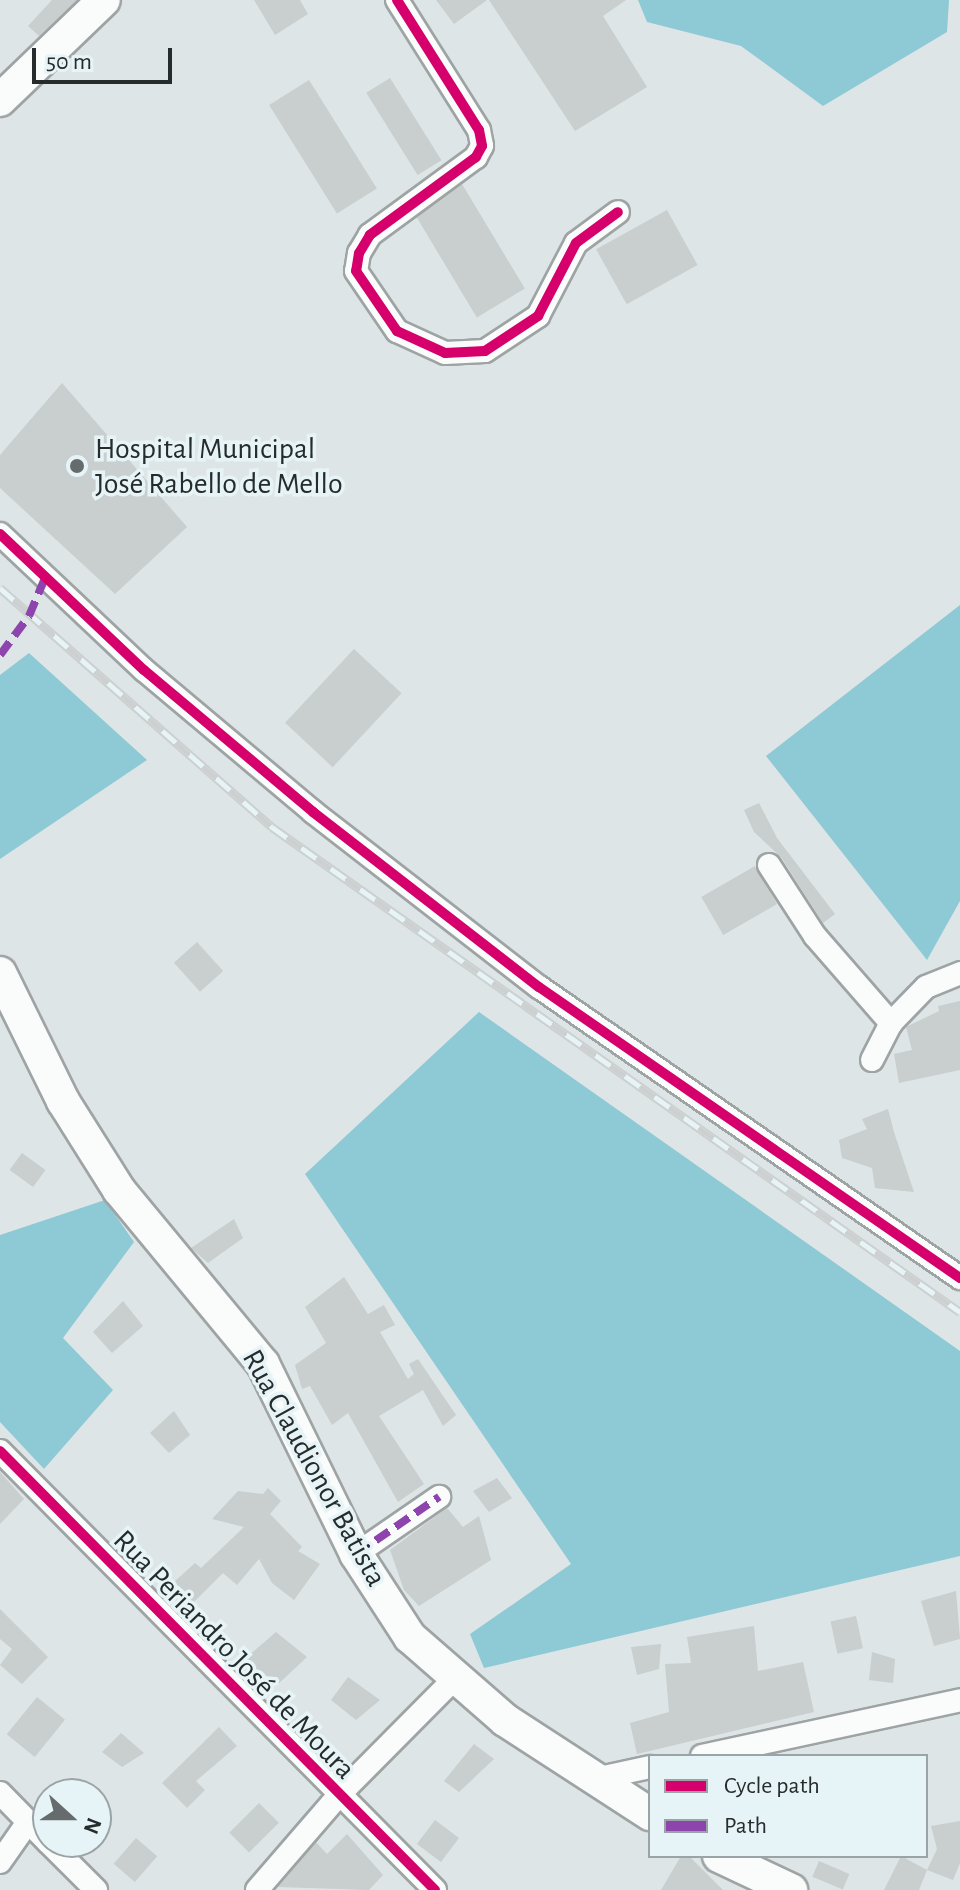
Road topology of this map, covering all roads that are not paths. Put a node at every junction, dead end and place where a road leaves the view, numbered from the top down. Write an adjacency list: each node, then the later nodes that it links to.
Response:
1 (104, 0): 3 (main road)
2 (397, 0): 4 (street)
3 (0, 100)
4 (618, 212)
5 (0, 534): 11 (street)
6 (769, 865): 9 (street)
7 (0, 973): 14 (main road, Rua Claudionor Batista)
8 (960, 973): 9 (street)
9 (891, 1023): 10 (street)
10 (872, 1060)
11 (960, 1278)
12 (0, 1451): 21 (street, Rua Periandro José de Moura)
13 (439, 1497): 14 (street)
14 (356, 1554): 15 (main road, Rua Claudionor Batista)
15 (453, 1680): 19 (main road, Rua Claudionor Batista); 21 (street)
16 (960, 1700): 17 (street)
17 (711, 1754)
18 (648, 1767): 19 (street)
19 (595, 1779): 22 (main road, Rua Claudionor Batista)
20 (0, 1793): 23 (street)
21 (338, 1796): 29 (street); 30 (street, Rua Periandro José de Moura)
22 (648, 1813)
23 (28, 1822): 24 (street); 26 (street)
24 (32, 1826)
25 (64, 1858): 28 (street)
26 (0, 1862)
27 (740, 1872): 31 (main road)
28 (96, 1890)
29 (257, 1890)
30 (435, 1890)
31 (791, 1890)

